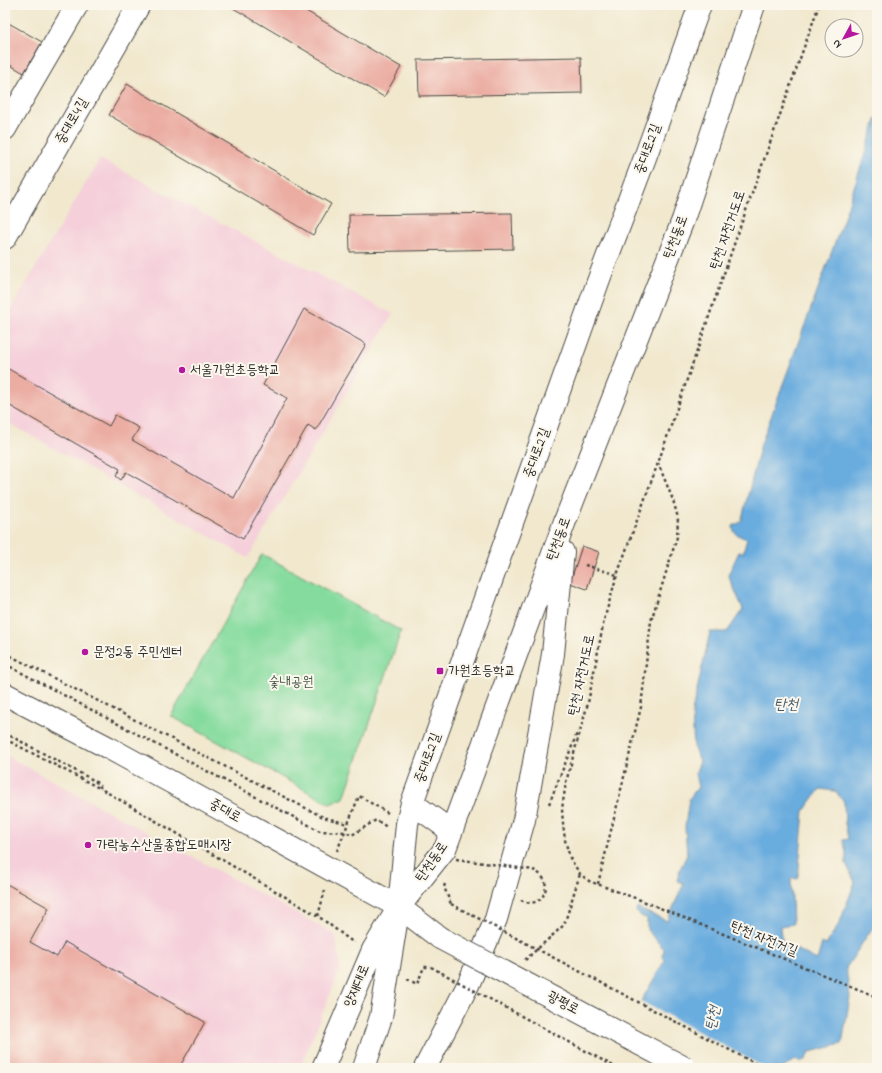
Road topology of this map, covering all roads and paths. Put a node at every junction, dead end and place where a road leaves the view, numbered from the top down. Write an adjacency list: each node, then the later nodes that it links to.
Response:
1 (77, 5): 6 (street)
2 (139, 5): 7 (street, 중대로4길)
3 (700, 5): 18 (street, 중대로2길)
4 (754, 5): 9 (street, 탄천동로)
5 (819, 5): 8 (path, 탄천 자전거도로)
6 (5, 129)
7 (5, 238)
8 (658, 463): 11 (path, 탄천 자전거도로); 26 (path)
9 (566, 521): 20 (street, 탄천동로); 34 (street)
10 (584, 565): 11 (path)
11 (617, 575): 26 (path, 탄천 자전거도로)
12 (5, 654): 19 (path)
13 (5, 664): 21 (path)
14 (5, 694): 23 (street, 중대로)
15 (5, 733): 17 (path)
16 (5, 739): 17 (path)
17 (103, 790): 23 (path)
18 (408, 822): 19 (path); 20 (street); 21 (path); 28 (street, 중대로2길)
19 (348, 824): 21 (path)
20 (452, 831): 28 (street, 탄천동로)
21 (345, 832): 23 (path)
22 (453, 866): 24 (path, bridge)
23 (330, 869): 28 (street, 중대로)
24 (533, 870)
25 (447, 880): 37 (path, bridge)
26 (598, 884): 27 (path, 탄천 자전거도로)
27 (643, 901): 31 (path, 탄천 자전거길)
28 (399, 907): 29 (street, 중대로); 32 (street, 양재대로); 33 (street, 탄천동로)
29 (440, 938): 36 (street, 광평로, bridge)
30 (417, 984): 35 (path, bridge)
31 (877, 997)
32 (323, 1068)
33 (364, 1068)
34 (425, 1068)
35 (617, 1068)
36 (686, 1068)
37 (764, 1068)

